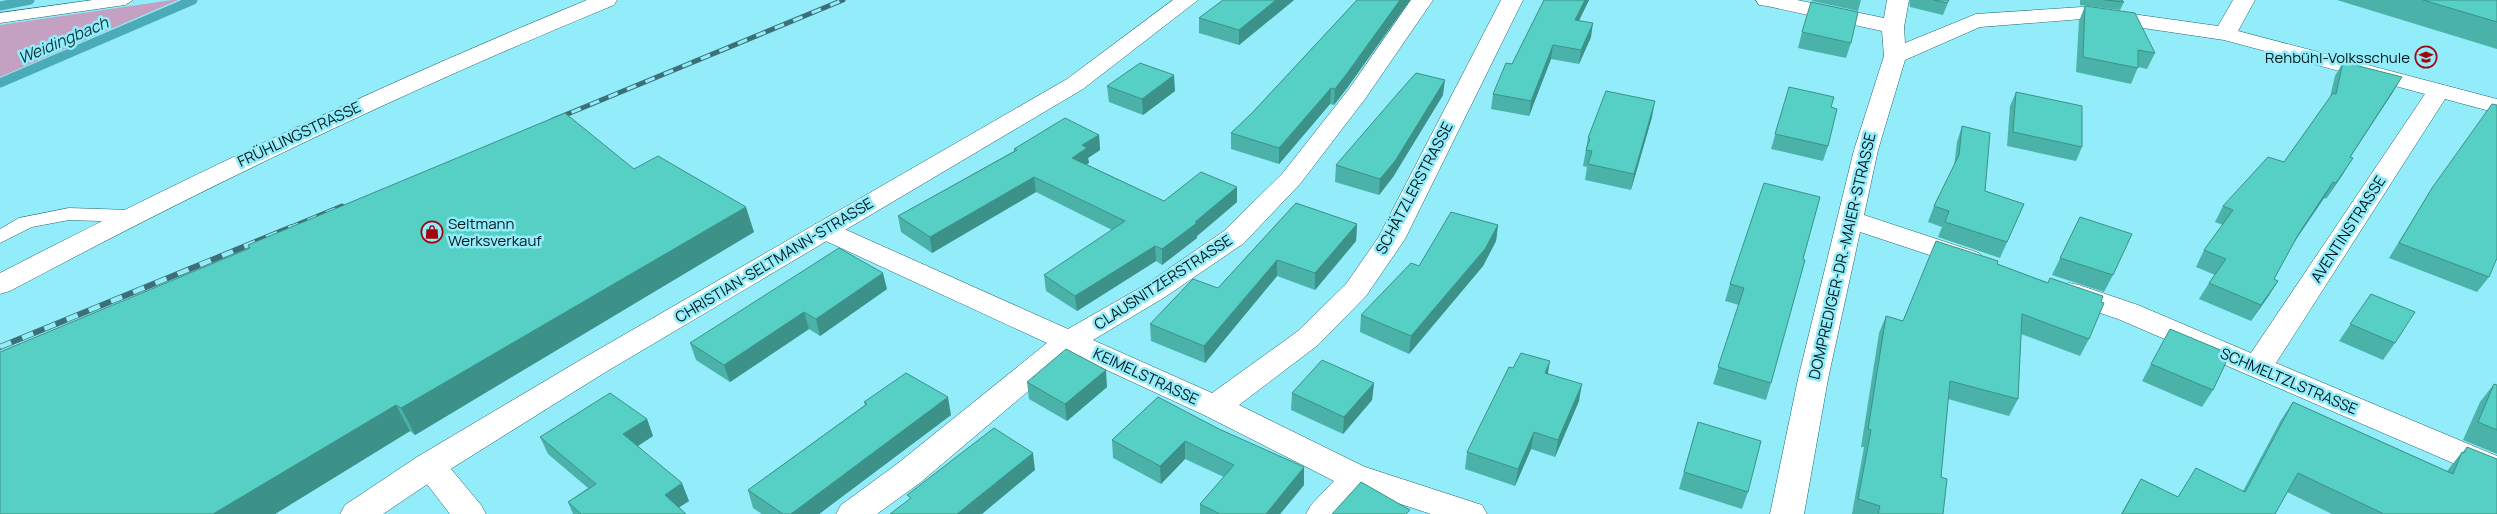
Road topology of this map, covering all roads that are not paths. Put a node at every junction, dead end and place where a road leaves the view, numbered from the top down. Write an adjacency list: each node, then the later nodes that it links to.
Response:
1 (125, 0): 9 (lane)
2 (606, 0): 15 (street, FRÜHLINGSTRASSE)
3 (1187, 0): 17 (street, CHRISTIAN-SELTMANN-STRASSE)
4 (1422, 0): 22 (street, CLAUSNITZERSTRASSE)
5 (1512, 0): 24 (street, SCHÄTZLERSTRASSE)
6 (1767, 0): 10 (street)
7 (1898, 0): 10 (street, DOMPREDIGER-DR.-MAIER-STRASSE)
8 (2244, 0): 11 (street)
9 (0, 18)
10 (1892, 27): 12 (street, DOMPREDIGER-DR.-MAIER-STRASSE)
11 (2225, 34): 12 (street); 13 (street)
12 (1895, 56): 16 (street, DOMPREDIGER-DR.-MAIER-STRASSE)
13 (2439, 90): 14 (street); 23 (street, AVENTINSTRASSE)
14 (2497, 106)
15 (130, 216): 18 (lane); 21 (street, FRÜHLINGSTRASSE)
16 (1851, 220): 19 (street); 33 (street, DOMPREDIGER-DR.-MAIER-STRASSE)
17 (824, 230): 22 (street, KEIMELSTRASSE); 25 (street, CHRISTIAN-SELTMANN-STRASSE)
18 (0, 237)
19 (1999, 269)
20 (2045, 284): 23 (street, SCHMELTZLSTRASSE)
21 (0, 285)
22 (1069, 341): 24 (street, KEIMELSTRASSE); 30 (street, CLAUSNITZERSTRASSE)
23 (2257, 368): 26 (street, SCHMELTZLSTRASSE)
24 (1215, 407): 27 (street, KEIMELSTRASSE)
25 (429, 466): 28 (street, CHRISTIAN-SELTMANN-STRASSE); 29 (street)
26 (2497, 470)
27 (1357, 478): 31 (street); 32 (street, KEIMELSTRASSE)
28 (357, 514)
29 (469, 514)
30 (853, 514)
31 (1323, 514)
32 (1470, 514)
33 (1787, 514)

